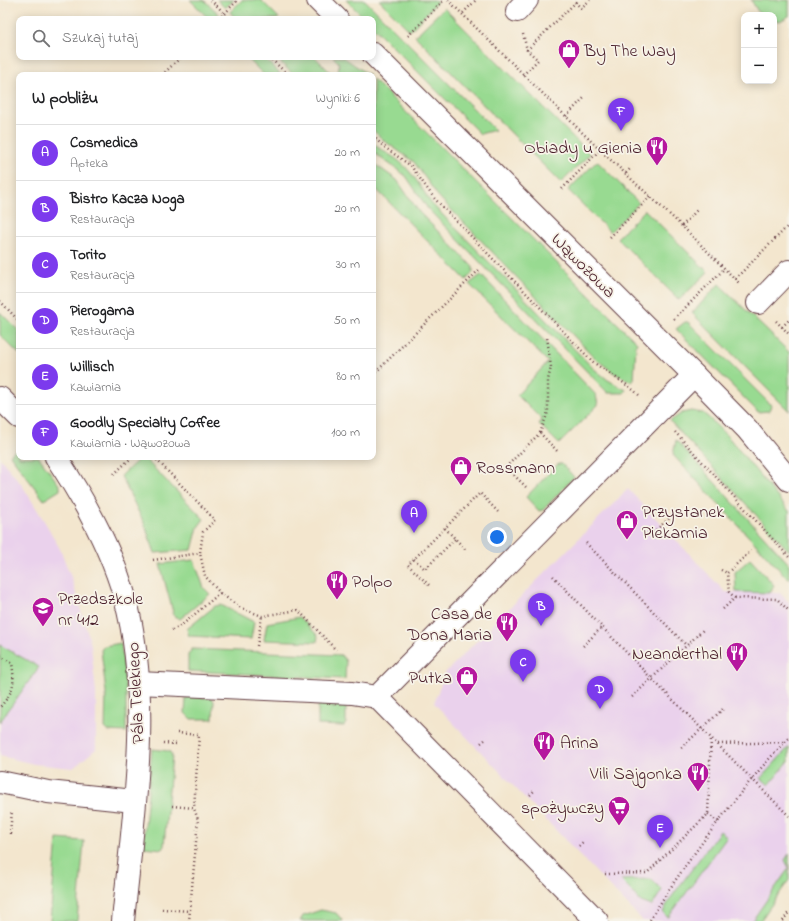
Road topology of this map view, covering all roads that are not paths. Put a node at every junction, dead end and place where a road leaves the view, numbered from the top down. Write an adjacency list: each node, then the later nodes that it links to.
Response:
1 (318, 0): 2 (street)
2 (334, 16)
3 (376, 57): 6 (street, Wąwozowa)
4 (789, 271): 5 (street)
5 (758, 303)
6 (694, 375): 10 (street, Wąwozowa); 12 (street)
7 (0, 398): 8 (street)
8 (16, 413)
9 (58, 460): 11 (street, Pála Telekiego)
10 (789, 480)
11 (138, 683): 12 (street); 14 (street, Pála Telekiego)
12 (377, 697): 16 (street)
13 (0, 782): 14 (street)
14 (134, 801): 15 (street, Pála Telekiego)
15 (123, 921)
16 (597, 921)

